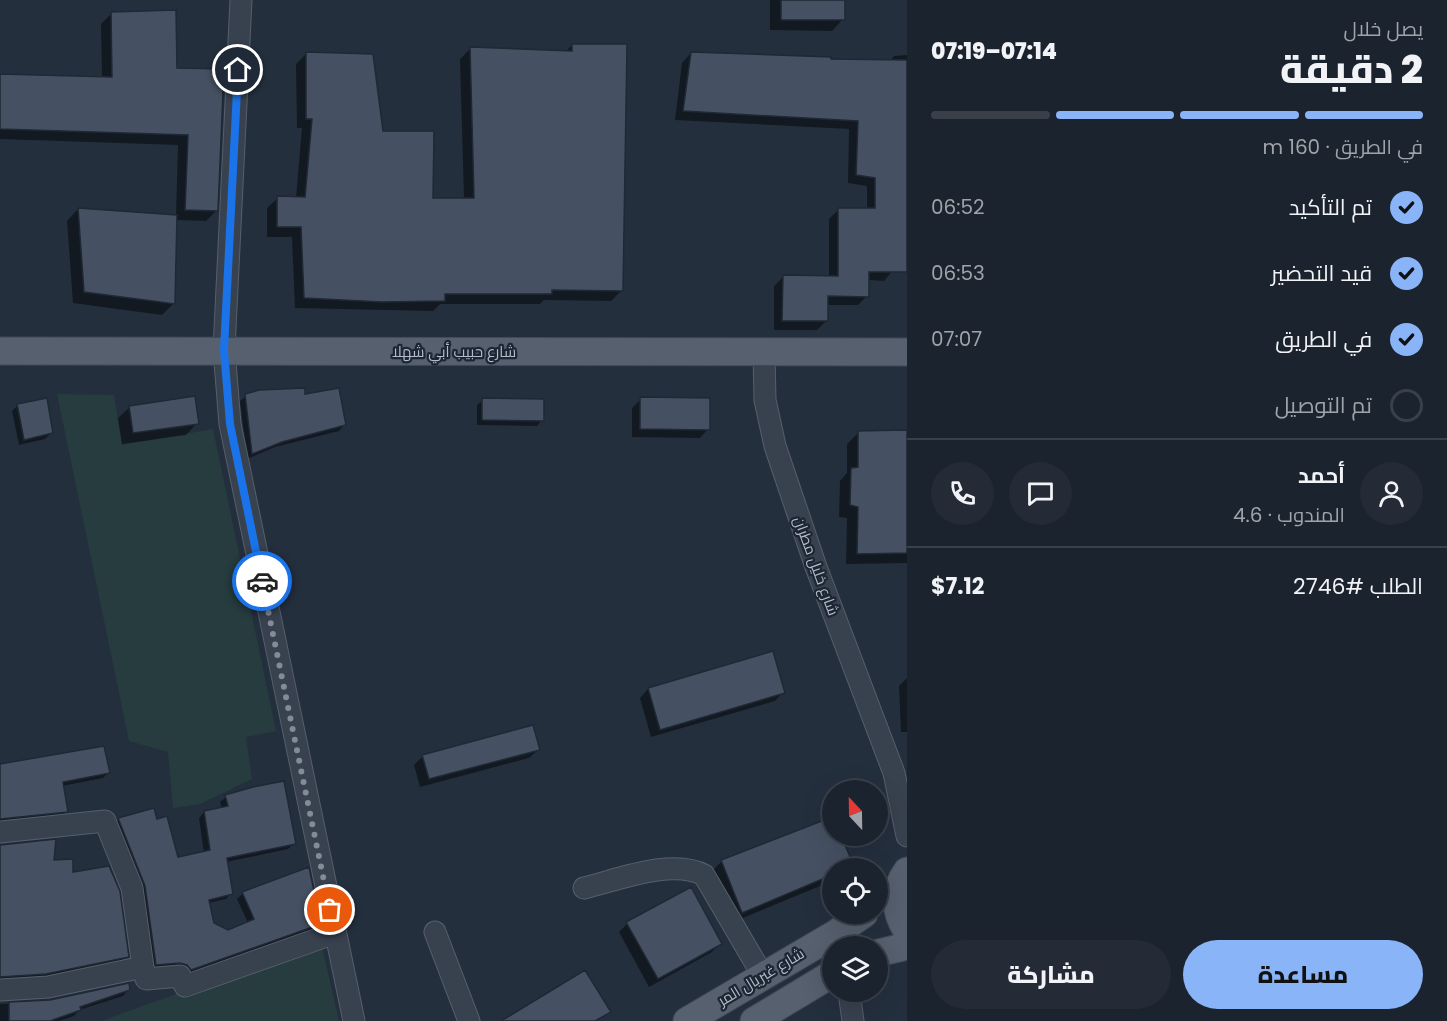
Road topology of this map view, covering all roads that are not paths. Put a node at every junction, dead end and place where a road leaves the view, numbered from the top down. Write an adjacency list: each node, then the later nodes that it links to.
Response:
1 (241, 0): 2 (street)
2 (224, 350): 3 (main road, شارع حبيب أبي شهلا); 5 (main road, شارع حبيب أبي شهلا); 16 (street)
3 (0, 351)
4 (907, 352): 5 (main road, شارع حبيب أبي شهلا)
5 (764, 353): 6 (street, شارع خليل مطران)
6 (894, 773): 7 (street, شارع خليل مطران); 9 (street, شارع خليل مطران)
7 (907, 794)
8 (0, 832): 19 (street)
9 (907, 836)
10 (904, 876): 12 (main road); 14 (main road)
11 (584, 888): 20 (street)
12 (888, 893)
13 (850, 924): 20 (main road, شارع غبريال المر)
14 (907, 931)
15 (435, 932): 25 (street)
16 (335, 933): 19 (street); 24 (street)
17 (907, 946): 18 (main road)
18 (888, 951)
19 (143, 967): 22 (street)
20 (763, 976): 26 (main road, شارع غبريال المر)
21 (822, 980): 27 (main road)
22 (0, 990)
23 (850, 1002): 28 (street)
24 (354, 1021)
25 (469, 1021)
26 (687, 1021)
27 (754, 1021)
28 (853, 1021)

